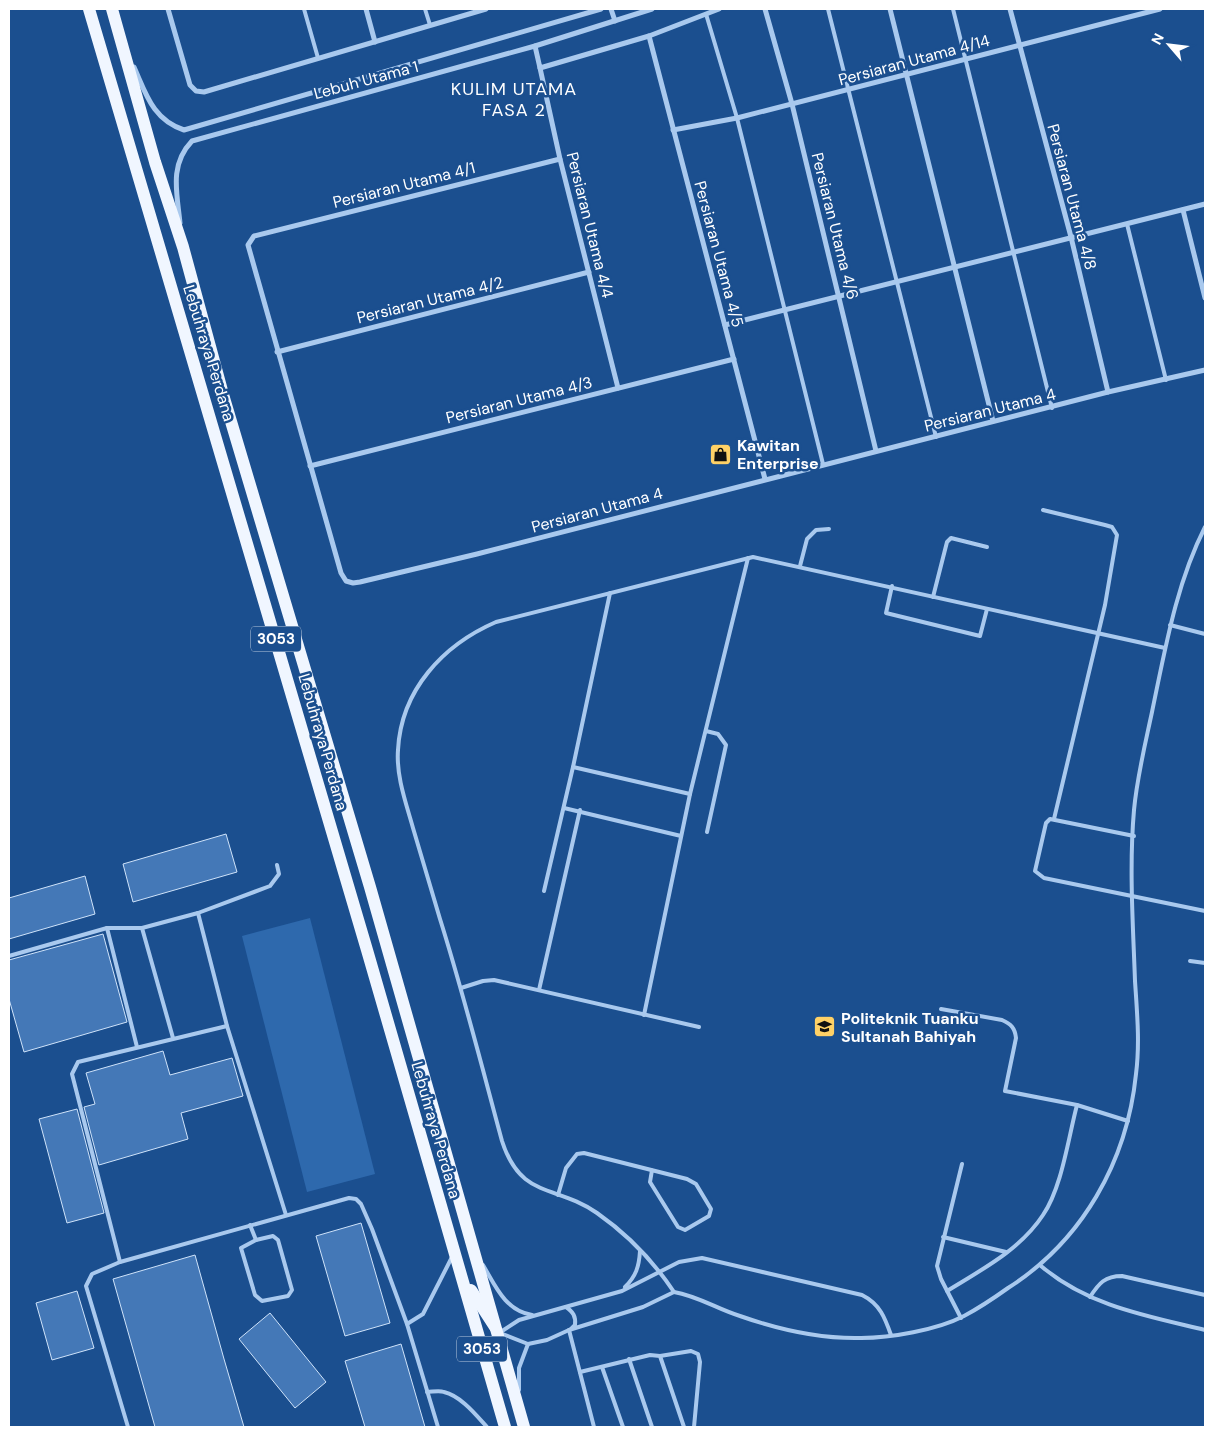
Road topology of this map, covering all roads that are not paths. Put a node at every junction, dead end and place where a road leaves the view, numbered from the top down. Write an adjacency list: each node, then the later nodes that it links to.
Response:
1 (89, 9): 114 (main road, Lebuhraya Perdana / 3053)
2 (112, 9): 21 (main road, Lebuhraya Perdana / 3053)
3 (168, 9): 26 (street)
4 (304, 9): 26 (lane)
5 (366, 9): 23 (street)
6 (426, 9): 20 (lane)
7 (486, 9): 20 (street)
8 (601, 9): 21 (street, Lebuh Utama 1)
9 (611, 9): 19 (street)
10 (652, 9): 19 (street, Lebuh Utama 1)
11 (719, 9): 18 (street)
12 (765, 9): 31 (street, Persiaran Utama 4/6)
13 (828, 9): 30 (lane)
14 (890, 9): 29 (street)
15 (953, 9): 27 (lane)
16 (1010, 9): 24 (street, Persiaran Utama 4/8)
17 (1160, 9): 24 (street, Persiaran Utama 4/14)
18 (706, 14): 22 (street); 32 (lane)
19 (615, 21): 25 (street, Lebuh Utama 1)
20 (430, 26): 23 (street)
21 (120, 35): 40 (main road, Lebuhraya Perdana / 3053)
22 (649, 36): 28 (street); 33 (street, Persiaran Utama 4/5)
23 (375, 42): 26 (street)
24 (1019, 44): 27 (street, Persiaran Utama 4/14); 39 (street, Persiaran Utama 4/8)
25 (535, 46): 28 (street, Persiaran Utama 4/4); 40 (street, Lebuh Utama 1)
26 (318, 58)
27 (966, 60): 29 (street, Persiaran Utama 4/14); 41 (lane)
28 (540, 68): 34 (street, Persiaran Utama 4/4)
29 (906, 75): 30 (street, Persiaran Utama 4/14); 42 (street)
30 (848, 90): 31 (street, Persiaran Utama 4/14); 44 (lane)
31 (792, 104): 32 (street, Persiaran Utama 4/14); 45 (street, Persiaran Utama 4/6)
32 (737, 118): 33 (street, Persiaran Utama 4/14); 47 (lane)
33 (673, 130): 48 (street, Persiaran Utama 4/5)
34 (560, 159): 38 (street, Persiaran Utama 4/1); 43 (street, Persiaran Utama 4/4)
35 (1205, 204): 36 (street)
36 (1183, 210): 37 (street); 46 (street)
37 (1126, 224): 39 (street); 52 (lane)
38 (254, 236): 49 (street, Persiaran Utama 4)
39 (1071, 237): 41 (street); 54 (street, Persiaran Utama 4/8)
40 (183, 247): 112 (main road, Lebuhraya Perdana / 3053)
41 (1014, 251): 42 (street); 55 (lane)
42 (954, 267): 44 (street); 56 (street)
43 (589, 272): 49 (street, Persiaran Utama 4/2); 53 (street, Persiaran Utama 4/4)
44 (896, 282): 45 (street); 57 (lane)
45 (840, 296): 47 (street); 58 (street, Persiaran Utama 4/6)
46 (1205, 298)
47 (784, 310): 48 (street); 59 (lane)
48 (725, 325): 50 (street, Persiaran Utama 4/5)
49 (277, 352): 60 (street, Persiaran Utama 4)
50 (734, 358): 53 (street, Persiaran Utama 4/3); 61 (street, Persiaran Utama 4/5)
51 (1205, 370): 52 (street, Persiaran Utama 4)
52 (1166, 380): 54 (street, Persiaran Utama 4)
53 (618, 388): 60 (street, Persiaran Utama 4/3)
54 (1108, 392): 55 (street, Persiaran Utama 4)
55 (1052, 408): 56 (street, Persiaran Utama 4)
56 (993, 421): 57 (street, Persiaran Utama 4)
57 (936, 436): 58 (street, Persiaran Utama 4)
58 (876, 451): 59 (street, Persiaran Utama 4)
59 (823, 464): 61 (street, Persiaran Utama 4)
60 (310, 466): 61 (street, Persiaran Utama 4)
61 (765, 479)
62 (1044, 510): 73 (lane)
63 (1205, 527): 72 (lane)
64 (830, 529): 67 (lane)
65 (987, 547): 70 (lane)
66 (748, 558): 67 (lane); 69 (lane); 76 (lane)
67 (800, 566): 68 (lane)
68 (892, 586): 70 (lane); 71 (lane)
69 (610, 593): 77 (lane); 95 (lane)
70 (933, 597): 71 (lane)
71 (987, 609): 73 (lane)
72 (1170, 625): 74 (lane); 75 (lane)
73 (1097, 633): 75 (lane); 81 (lane)
74 (1205, 634)
75 (1165, 648): 84 (lane)
76 (706, 731): 78 (lane); 82 (lane)
77 (573, 767): 78 (lane); 79 (lane)
78 (690, 794): 83 (lane)
79 (564, 808): 80 (lane); 86 (lane)
80 (580, 810): 83 (lane); 96 (lane)
81 (1054, 819): 84 (lane); 87 (lane)
82 (707, 832)
83 (681, 836): 98 (lane)
84 (1134, 836): 87 (lane)
85 (278, 865): 89 (lane)
86 (544, 891)
87 (1131, 896): 88 (lane); 104 (lane)
88 (1205, 911)
89 (198, 913): 91 (lane); 99 (lane)
90 (107, 928): 91 (lane); 92 (lane); 102 (lane)
91 (142, 928): 101 (lane)
92 (9, 956)
93 (1190, 961): 94 (lane)
94 (1205, 963)
95 (461, 988): 96 (lane); 107 (lane)
96 (539, 990): 98 (lane)
97 (941, 1008): 103 (lane)
98 (644, 1015): 100 (lane)
99 (226, 1026): 101 (lane); 108 (lane)
100 (699, 1027)
101 (173, 1038): 102 (lane)
102 (137, 1047): 116 (lane)
103 (1077, 1105): 104 (lane); 115 (lane)
104 (1128, 1121): 117 (lane)
105 (962, 1164): 110 (lane)
106 (652, 1170): 106 (lane); 107 (lane)
107 (558, 1195): 113 (lane)
108 (286, 1215): 109 (lane); 128 (lane)
109 (250, 1226): 111 (lane); 116 (lane)
110 (943, 1237): 115 (lane); 121 (lane)
111 (256, 1240): 111 (lane)
112 (475, 1250): 126 (lane); 131 (main road, Lebuhraya Perdana / 3053)
113 (640, 1251): 119 (lane); 120 (lane)
114 (454, 1252): 118 (main road, Lebuhraya Perdana / 3053); 128 (lane)
115 (1006, 1252): 121 (lane)
116 (120, 1262): 140 (lane)
117 (1041, 1266): 124 (lane); 127 (lane)
118 (460, 1270): 131 (main road); 143 (main road, Lebuhraya Perdana / 3053)
119 (660, 1271): 120 (lane); 122 (lane); 132 (lane)
120 (622, 1291): 125 (lane)
121 (947, 1291): 127 (lane)
122 (674, 1292): 129 (lane); 132 (lane)
123 (1205, 1295): 124 (lane)
124 (1090, 1297): 130 (lane)
125 (566, 1306): 126 (lane); 129 (lane)
126 (534, 1315): 131 (lane)
127 (961, 1318): 132 (lane)
128 (407, 1324): 138 (lane)
129 (569, 1330): 133 (lane); 137 (lane)
130 (1205, 1330)
131 (499, 1333): 133 (lane); 139 (main road, Lebuhraya Perdana / 3053); 144 (main road)
132 (891, 1335)
133 (528, 1344): 139 (lane)
134 (660, 1356): 135 (lane); 149 (lane); 150 (lane)
135 (629, 1359): 136 (lane); 148 (lane)
136 (602, 1367): 137 (lane); 147 (lane)
137 (580, 1372): 146 (lane)
138 (427, 1392): 141 (lane); 142 (lane)
139 (519, 1406): 145 (main road, Lebuhraya Perdana / 3053)
140 (128, 1427)
141 (438, 1427)
142 (487, 1427)
143 (504, 1427)
144 (516, 1427)
145 (524, 1427)
146 (594, 1427)
147 (623, 1427)
148 (652, 1427)
149 (684, 1427)
150 (694, 1427)

